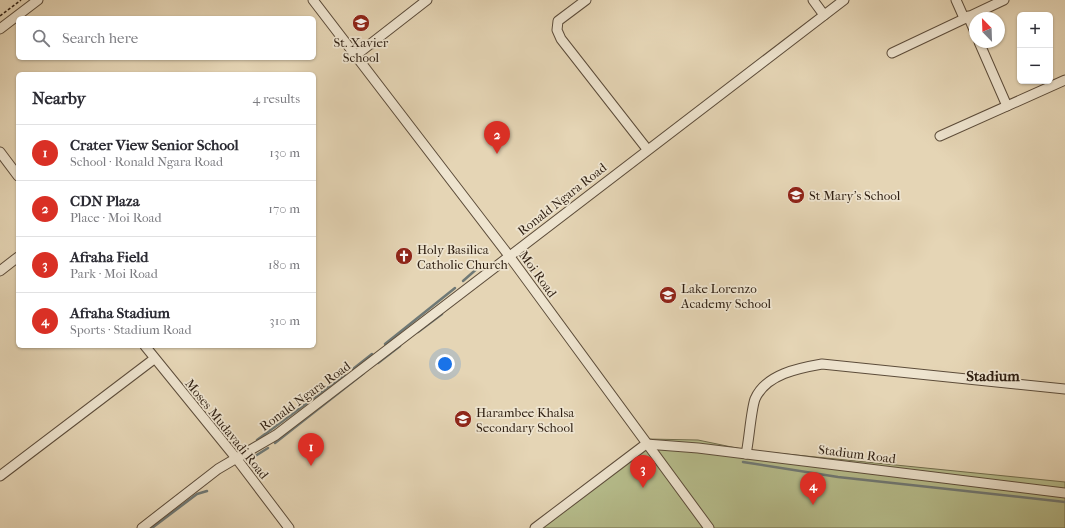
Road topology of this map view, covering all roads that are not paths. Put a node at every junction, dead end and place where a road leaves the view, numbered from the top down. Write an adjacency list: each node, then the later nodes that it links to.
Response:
1 (38, 0): 10 (street)
2 (313, 0): 17 (street, Moi Road)
3 (427, 0): 17 (street)
4 (586, 0): 21 (street)
5 (813, 0): 9 (street)
6 (844, 0): 9 (street, Ronald Ngara Road)
7 (956, 0): 12 (street)
8 (1004, 0): 12 (street)
9 (824, 15): 21 (street, Ronald Ngara Road)
10 (17, 16)
11 (16, 17): 14 (street)
12 (966, 17): 13 (street); 16 (street)
13 (969, 22)
14 (0, 29)
15 (982, 48): 19 (street)
16 (892, 53)
17 (356, 56): 24 (street, Moi Road)
18 (1065, 80): 19 (street)
19 (1007, 106): 20 (street)
20 (940, 136)
21 (647, 149): 24 (street, Ronald Ngara Road)
22 (0, 152): 23 (street)
23 (16, 173)
24 (510, 257): 30 (street, Moi Road); 32 (street, Ronald Ngara Road)
25 (16, 259): 26 (street)
26 (0, 271)
27 (146, 348): 28 (street, Moses Mudavadi Road)
28 (154, 359): 32 (street, Moses Mudavadi Road); 33 (street)
29 (1065, 389): 31 (street)
30 (646, 444): 31 (street, Stadium Road); 37 (street); 38 (street, Moi Road)
31 (746, 454): 34 (street, Stadium Road)
32 (236, 458): 35 (street, Ronald Ngara Road); 36 (street, Moses Mudavadi Road)
33 (0, 476)
34 (1065, 492)
35 (142, 528)
36 (289, 528)
37 (535, 528)
38 (709, 528)

